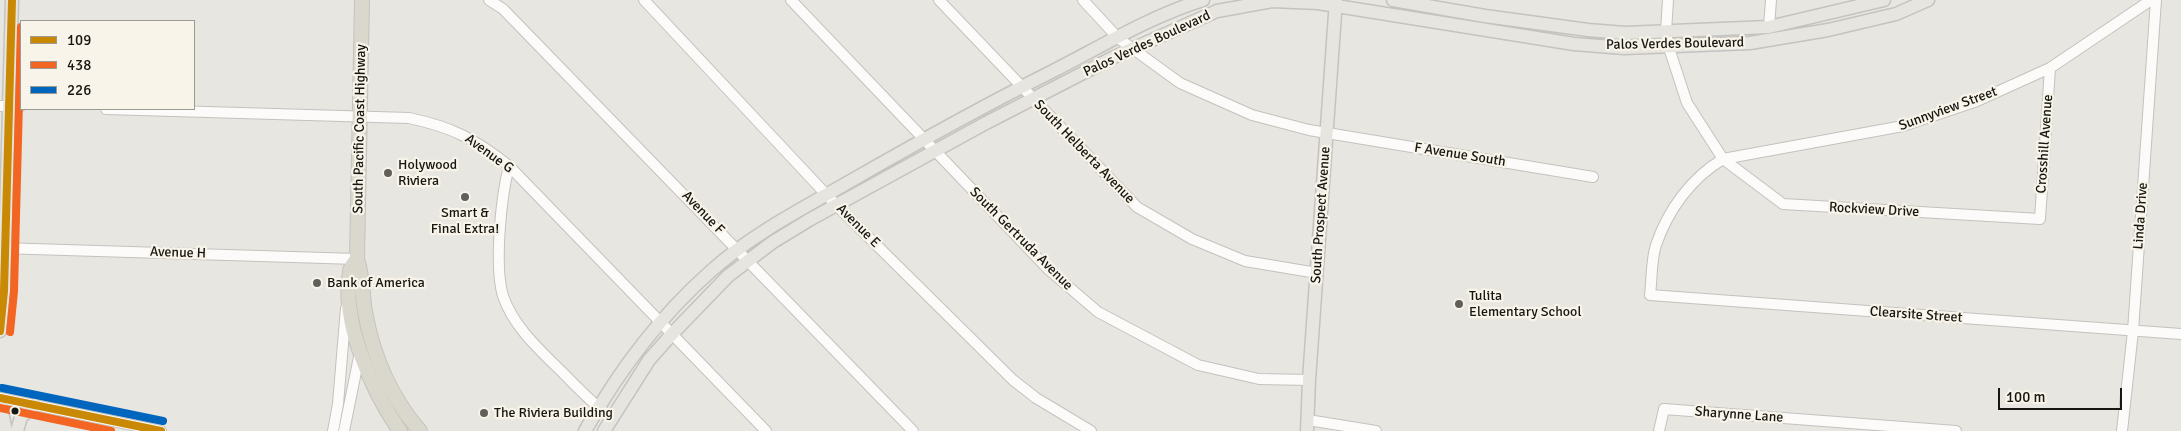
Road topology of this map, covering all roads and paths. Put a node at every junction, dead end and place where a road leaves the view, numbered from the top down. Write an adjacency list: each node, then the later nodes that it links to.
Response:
1 (12, 0): 27 (main road)
2 (362, 0): 29 (highway, South Pacific Coast Highway)
3 (489, 0): 40 (street, Avenue F)
4 (644, 0): 36 (street, Avenue E)
5 (791, 0): 31 (street, South Gertruda Avenue)
6 (939, 0): 25 (street, South Helberta Avenue)
7 (1082, 0): 21 (street, F Avenue South)
8 (1203, 0): 21 (main road, Palos Verdes Boulevard)
9 (1393, 0): 20 (main road, Palos Verdes Boulevard)
10 (1668, 0): 20 (street)
11 (1771, 0): 18 (street)
12 (1928, 0): 19 (main road, Palos Verdes Boulevard)
13 (2151, 0): 24 (street, Sunnyview Street)
14 (2156, 0): 47 (street, Linda Drive)
15 (1878, 1): 17 (main road, Palos Verdes Boulevard)
16 (1336, 2): 22 (main road, Palos Verdes Boulevard); 23 (main road, Palos Verdes Boulevard); 30 (main road, South Prospect Avenue)
17 (1824, 15): 18 (main road, Palos Verdes Boulevard); 19 (main road)
18 (1769, 27): 20 (main road, Palos Verdes Boulevard)
19 (1828, 30): 22 (main road, Palos Verdes Boulevard)
20 (1666, 31): 22 (street)
21 (1118, 38): 23 (street, F Avenue South); 25 (main road, Palos Verdes Boulevard)
22 (1668, 45): 33 (street)
23 (1132, 48): 26 (main road, Palos Verdes Boulevard); 30 (street, F Avenue South)
24 (2050, 68): 33 (street, Sunnyview Street); 38 (street, Crosshill Avenue)
25 (1021, 87): 26 (street, South Helberta Avenue); 31 (main road, Palos Verdes Boulevard)
26 (1032, 100): 32 (main road, Palos Verdes Boulevard); 43 (street, South Helberta Avenue)
27 (10, 106): 39 (main road)
28 (142, 110): 29 (street, Avenue G)
29 (360, 116): 34 (street, Avenue G); 41 (highway, South Pacific Coast Highway)
30 (1327, 132): 35 (street, F Avenue South); 43 (main road, South Prospect Avenue)
31 (923, 139): 32 (street, South Gertruda Avenue); 36 (main road, Palos Verdes Boulevard)
32 (935, 152): 37 (main road, Palos Verdes Boulevard); 52 (street, South Gertruda Avenue)
33 (1723, 159): 38 (street, Rockview Drive); 47 (street, Clearsite Street)
34 (509, 166): 45 (street, Avenue G); 56 (street)
35 (1594, 177)
36 (826, 195): 37 (street, Avenue E); 40 (main road, Palos Verdes Boulevard)
37 (837, 206): 42 (main road, Palos Verdes Boulevard); 70 (street, Avenue E)
38 (2040, 219)
39 (3, 248): 41 (street, Avenue H); 46 (main road)
40 (738, 250): 42 (street, Avenue F); 45 (main road, Palos Verdes Boulevard)
41 (357, 258): 44 (highway, South Pacific Coast Highway); 50 (highway, South Pacific Coast Highway)
42 (748, 260): 48 (main road, Palos Verdes Boulevard); 69 (street, Avenue F)
43 (1317, 273): 52 (main road, South Prospect Avenue)
44 (349, 295): 51 (highway, South Pacific Coast Highway); 62 (street)
45 (662, 322): 48 (street, Avenue G); 56 (main road, Palos Verdes Boulevard)
46 (0, 331)
47 (2134, 331): 49 (street, Clearsite Street); 74 (street, Linda Drive)
48 (672, 334): 57 (main road, Palos Verdes Boulevard); 68 (street, Avenue G)
49 (2181, 334)
50 (373, 342): 51 (street); 65 (highway, South Pacific Coast Highway)
51 (360, 352): 63 (street); 64 (highway, South Pacific Coast Highway)
52 (1309, 380): 58 (main road, South Prospect Avenue)
53 (0, 398): 55 (street)
54 (0, 404): 59 (main road)
55 (35, 405): 60 (main road); 61 (street)
56 (598, 408): 57 (street); 66 (main road, Palos Verdes Boulevard)
57 (612, 418): 67 (main road, Palos Verdes Boulevard)
58 (1308, 425): 71 (street)
59 (6, 431)
60 (17, 431)
61 (161, 431)
62 (333, 431)
63 (344, 431)
64 (400, 431)
65 (420, 431)
66 (585, 431)
67 (604, 431)
68 (766, 431)
69 (913, 431)
70 (1091, 431)
71 (1376, 431)
72 (1659, 431): 73 (street, Sharynne Lane)
73 (1956, 431)
74 (2122, 431)

